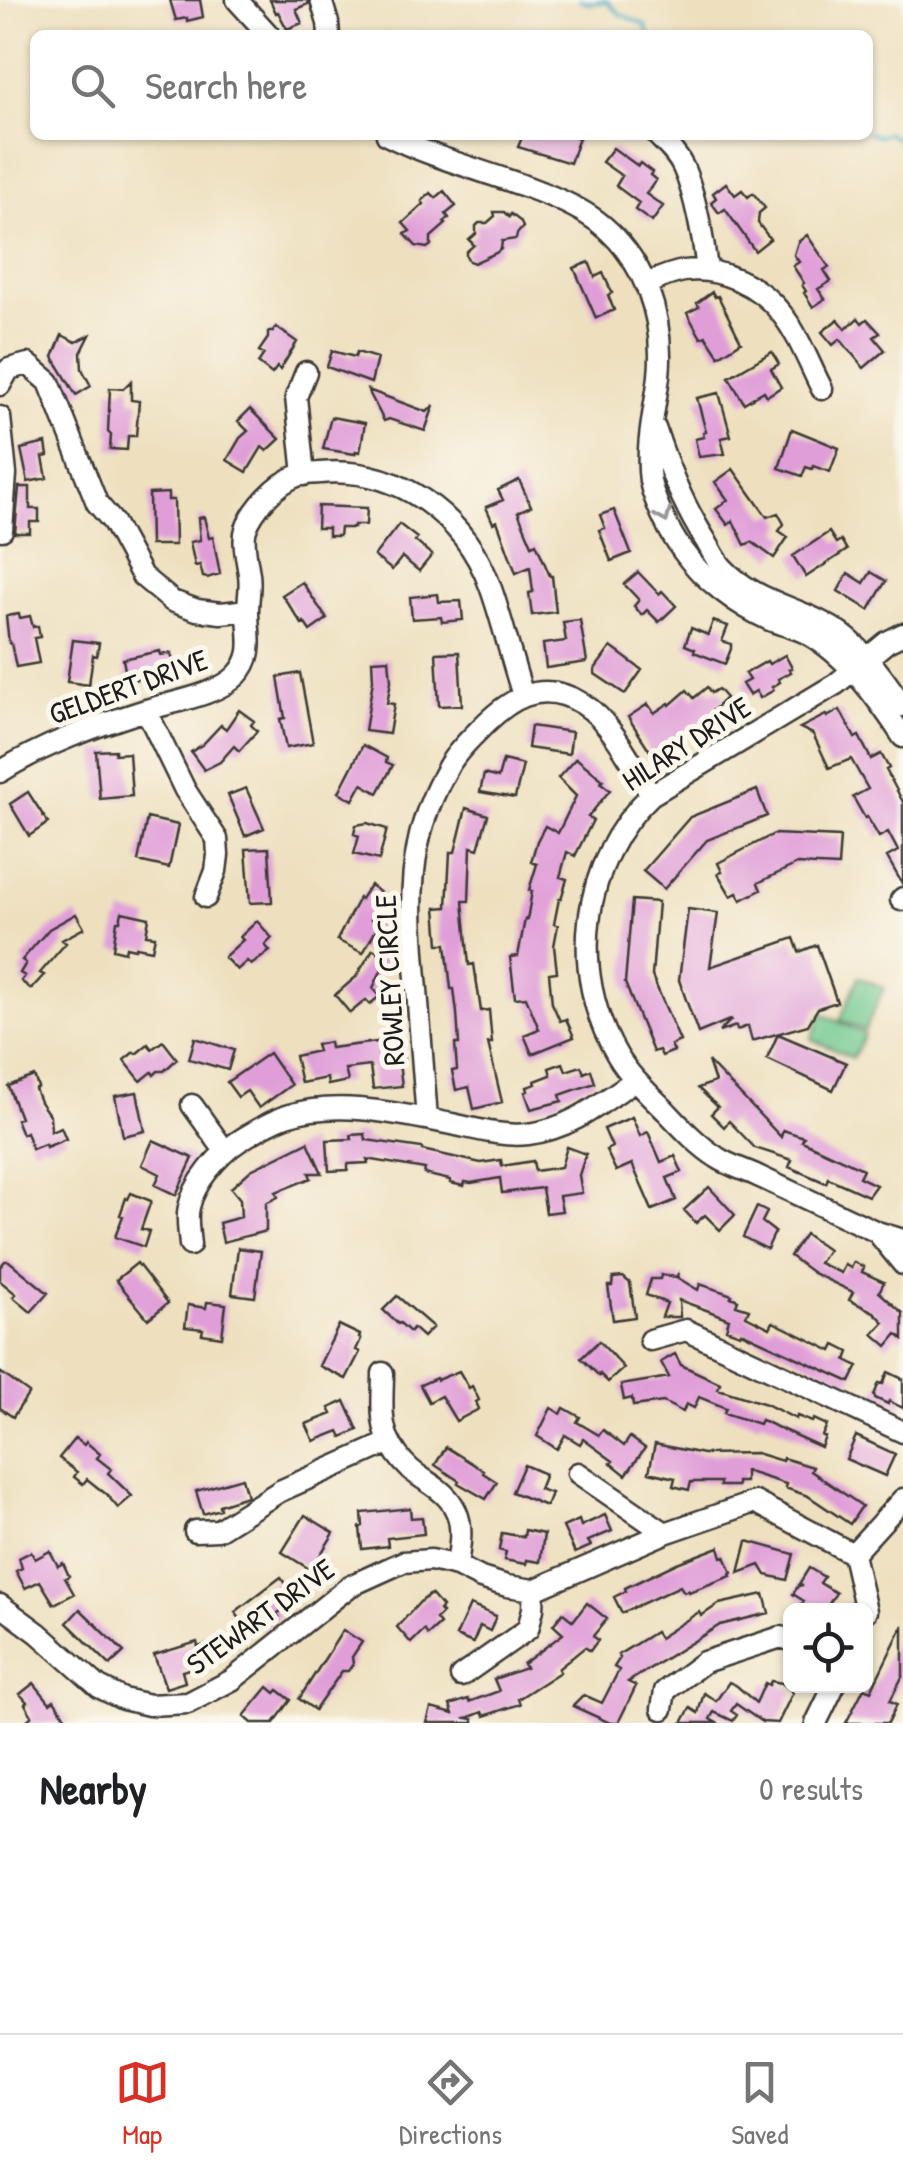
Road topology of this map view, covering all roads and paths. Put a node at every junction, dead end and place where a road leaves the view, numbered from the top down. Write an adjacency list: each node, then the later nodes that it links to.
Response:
1 (237, 0): 3 (street)
2 (320, 0): 4 (street)
3 (264, 30)
4 (329, 30)
5 (400, 140): 8 (street)
6 (662, 140): 7 (street)
7 (708, 271): 8 (street); 11 (street)
8 (646, 284): 17 (street)
9 (306, 372): 13 (street)
10 (0, 384): 15 (street)
11 (822, 389)
12 (0, 417): 14 (street)
13 (304, 475): 15 (street, GELDERT DRIVE); 18 (street)
14 (2, 530)
15 (248, 610): 20 (street, GELDERT DRIVE)
16 (903, 634): 17 (street, HILARY DRIVE)
17 (859, 665): 19 (street); 21 (street); 23 (street, HILARY DRIVE)
18 (523, 695): 23 (street); 27 (street, ROWLEY CIRCLE)
19 (903, 706)
20 (146, 710): 22 (street, GELDERT DRIVE); 24 (street)
21 (903, 737)
22 (0, 772)
23 (651, 795): 25 (street, HILARY DRIVE)
24 (206, 897)
25 (635, 1080): 27 (street); 29 (street, HILARY DRIVE)
26 (192, 1105): 28 (street)
27 (427, 1119): 28 (street)
28 (224, 1150): 31 (street)
29 (877, 1232): 30 (street, HILARY DRIVE); 32 (street, HILARY DRIVE)
30 (903, 1240)
31 (190, 1245)
32 (903, 1264)
33 (650, 1340): 35 (street)
34 (383, 1373): 36 (street)
35 (903, 1432)
36 (390, 1442): 39 (street); 42 (street)
37 (578, 1473): 40 (street)
38 (903, 1499): 41 (street)
39 (195, 1530)
40 (664, 1533): 41 (street); 43 (street)
41 (853, 1554): 44 (street)
42 (457, 1566): 43 (street, STEWART DRIVE); 50 (street, STEWART DRIVE)
43 (534, 1590): 47 (street)
44 (864, 1603)
45 (0, 1605): 50 (street, STEWART DRIVE)
46 (783, 1638): 49 (street)
47 (461, 1676)
48 (831, 1693): 51 (street)
49 (662, 1710)
50 (148, 1714)
51 (816, 1723)

